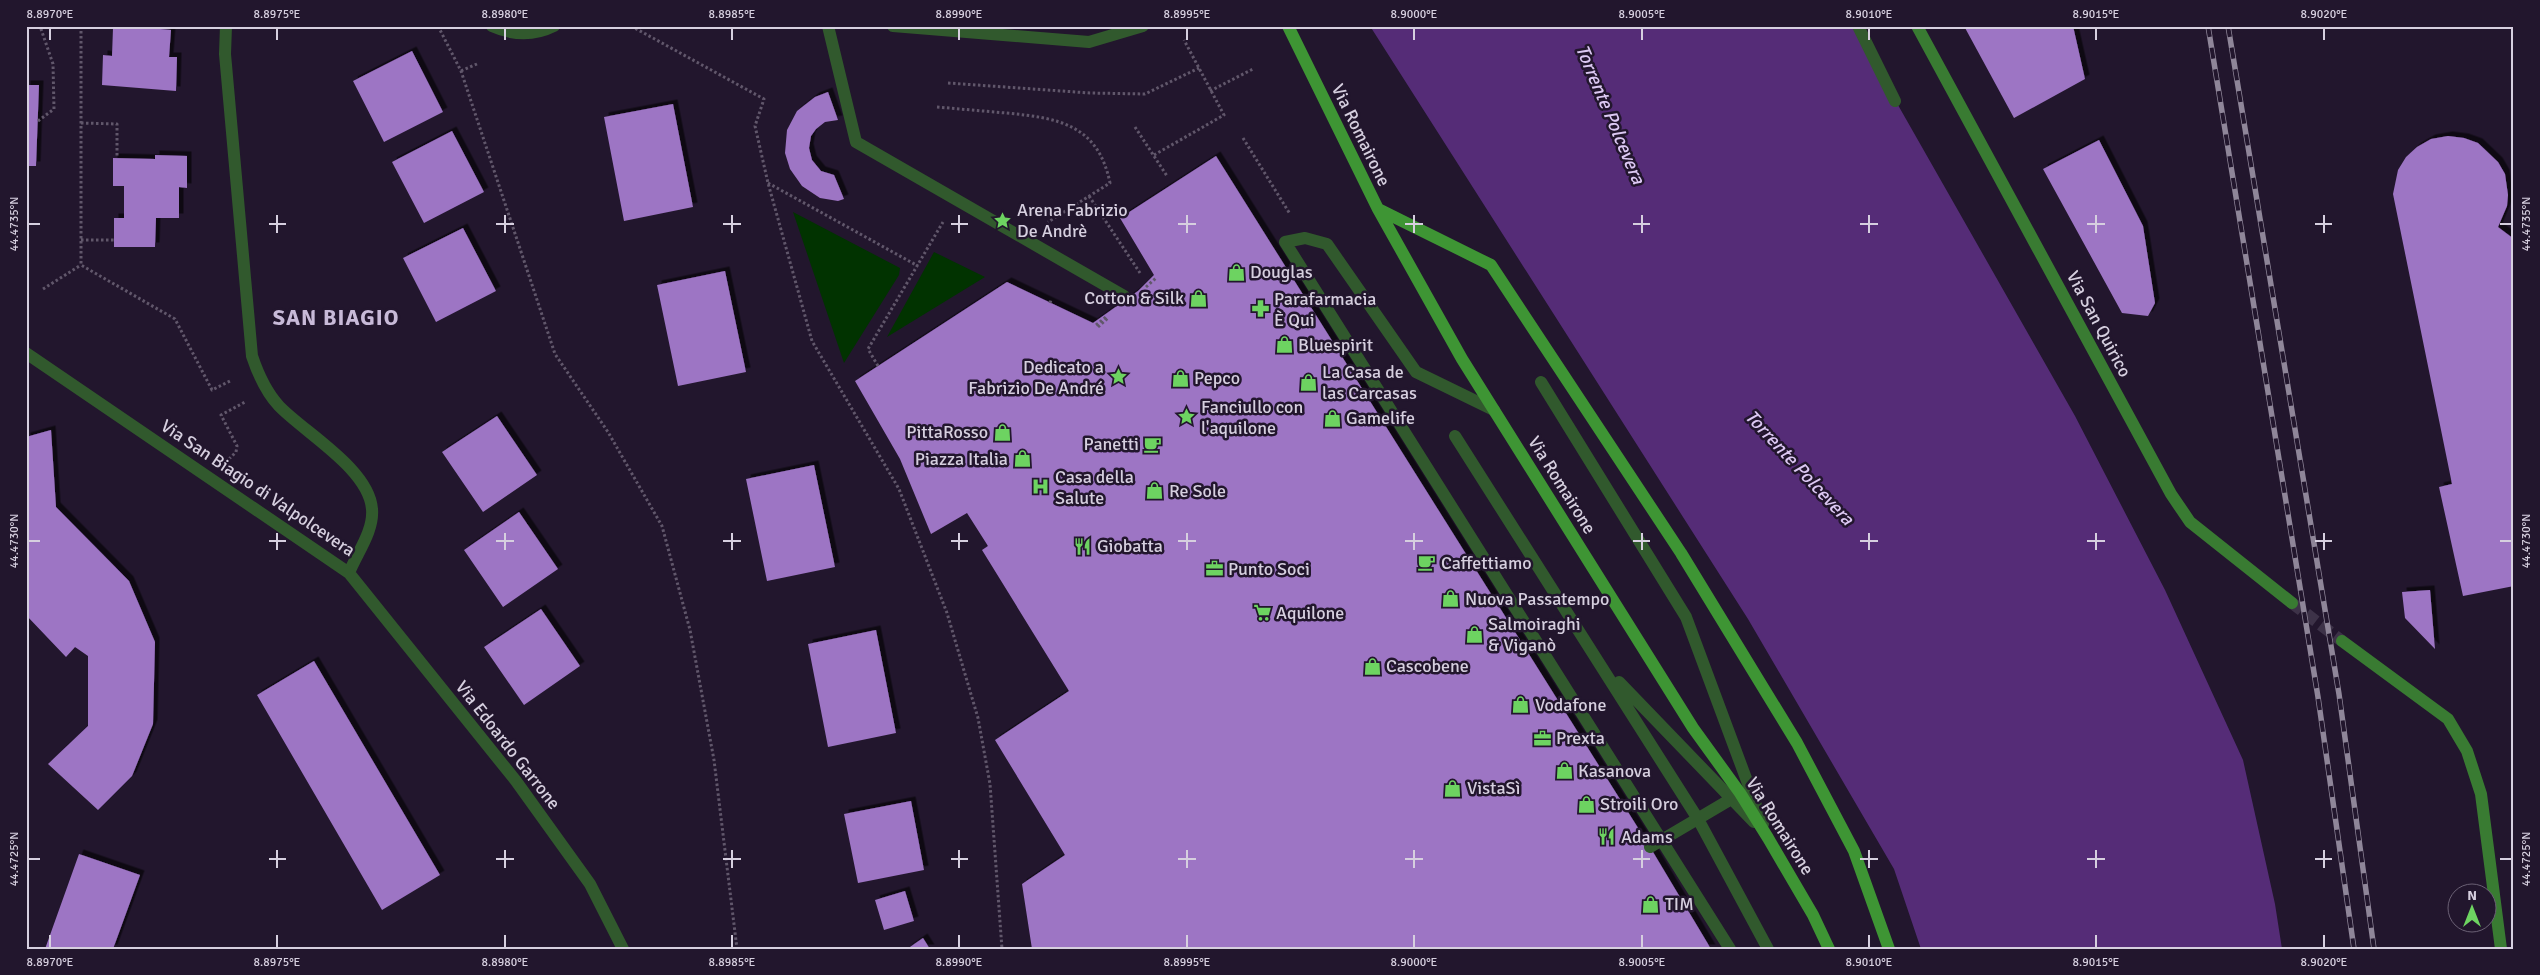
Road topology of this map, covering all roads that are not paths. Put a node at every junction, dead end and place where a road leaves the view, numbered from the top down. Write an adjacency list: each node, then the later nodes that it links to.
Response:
1 (226, 26): 17 (street, Via San Biagio di Valpolcevera)
2 (492, 26): 3 (street)
3 (554, 26)
4 (828, 26): 12 (street)
5 (893, 26): 6 (street)
6 (1143, 26)
7 (1288, 26): 11 (main road, Via Romairone)
8 (1858, 26): 10 (street)
9 (1917, 26): 18 (main road, Via San Quirico)
10 (1895, 101)
11 (1378, 209): 15 (main road, Via Romairone); 30 (main road)
12 (1124, 296)
13 (26, 353): 17 (street, Via San Biagio di Valpolcevera)
14 (1542, 382): 23 (street)
15 (1494, 410): 21 (main road, Via Romairone); 24 (street)
16 (1455, 436): 20 (street)
17 (349, 573): 26 (street, Via Edoardo Garrone)
18 (2292, 603)
19 (2342, 641): 31 (main road)
20 (1603, 666): 21 (street); 22 (street)
21 (1736, 796): 22 (street); 23 (main road, Via Romairone)
22 (1698, 819): 24 (street); 28 (street)
23 (1768, 838): 29 (main road, Via Romairone)
24 (1662, 840): 25 (street); 27 (street)
25 (1650, 848)
26 (622, 949)
27 (1730, 949)
28 (1768, 949)
29 (1829, 949)
30 (1889, 949)
31 (2501, 949)

